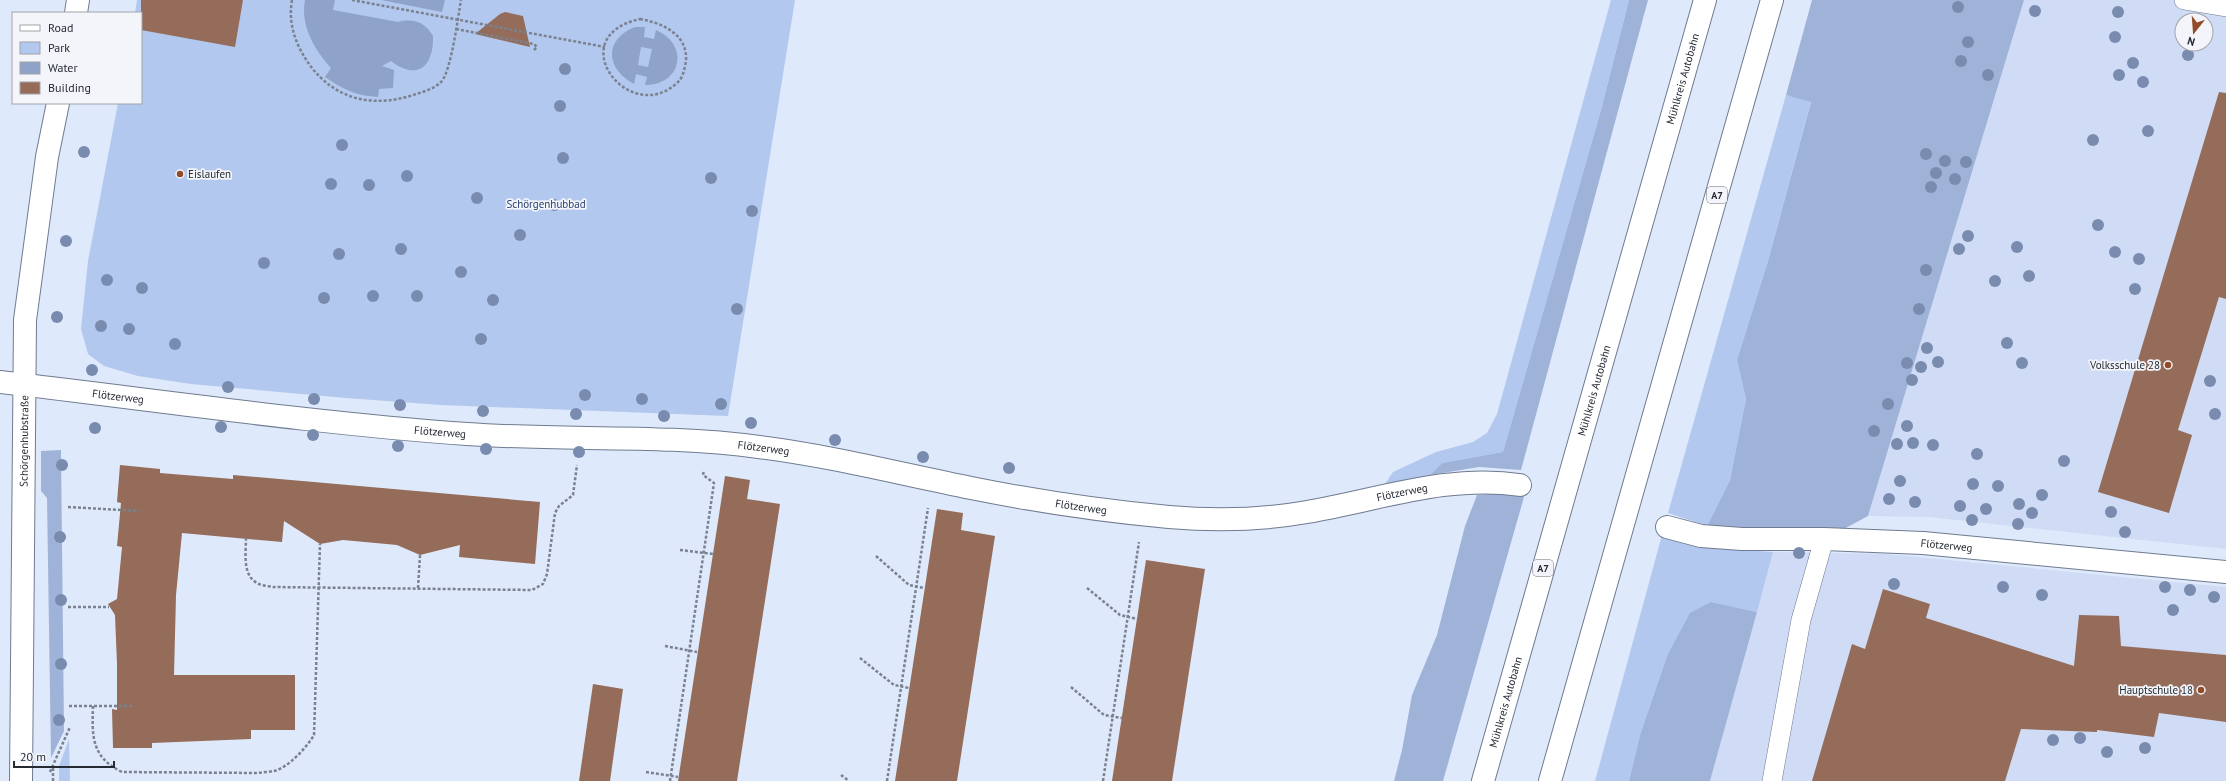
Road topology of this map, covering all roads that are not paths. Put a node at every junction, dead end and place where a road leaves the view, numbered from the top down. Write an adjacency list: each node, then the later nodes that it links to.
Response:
1 (78, 0): 6 (main road)
2 (1706, 0): 15 (main road, Mühlkreis Autobahn / A7)
3 (1772, 0): 16 (main road, A7)
4 (2184, 0): 5 (lane)
5 (2226, 7)
6 (76, 12)
7 (58, 104): 9 (main road, Schörgenhubstraße)
8 (0, 382): 9 (main road, Flötzerweg)
9 (24, 384): 10 (main road, Flötzerweg); 14 (main road, Schörgenhubstraße)
10 (1520, 485)
11 (1667, 527): 12 (main road, Flötzerweg)
12 (1824, 539): 13 (main road, Flötzerweg); 17 (lane)
13 (2226, 572)
14 (20, 781)
15 (1483, 781)
16 (1550, 781)
17 (1772, 781)

